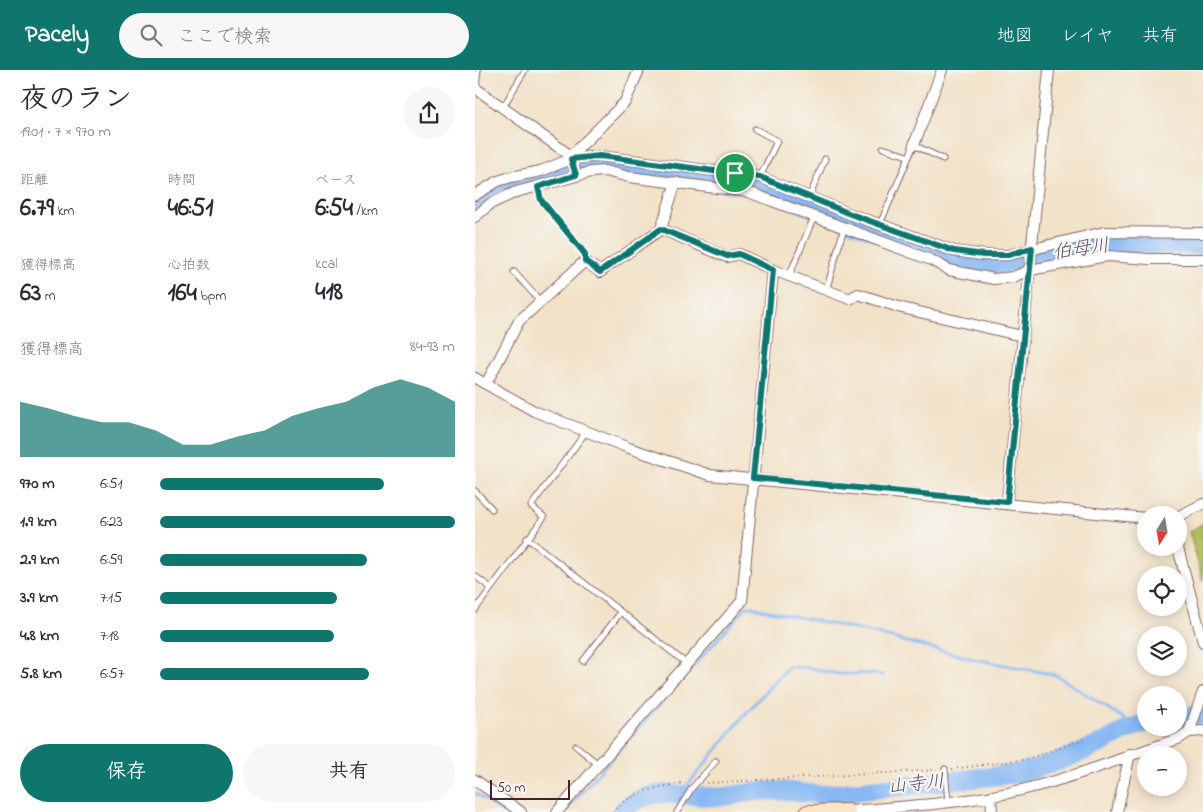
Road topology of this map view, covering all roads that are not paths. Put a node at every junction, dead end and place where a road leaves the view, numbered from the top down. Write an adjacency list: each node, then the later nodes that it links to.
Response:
1 (478, 70): 6 (lane)
2 (525, 70): 7 (lane)
3 (639, 70): 12 (street)
4 (942, 70): 9 (street)
5 (1049, 70): 28 (street)
6 (475, 90): 7 (street)
7 (503, 107): 12 (street)
8 (755, 129): 16 (lane)
9 (914, 144): 11 (lane); 14 (lane)
10 (883, 148): 11 (lane)
11 (907, 156): 23 (lane)
12 (571, 158): 15 (street); 16 (street); 19 (street)
13 (825, 159): 20 (lane)
14 (943, 159)
15 (576, 175): 17 (street); 18 (street)
16 (760, 177): 20 (street)
17 (676, 182): 22 (street); 25 (street)
18 (538, 187): 21 (street); 30 (lane)
19 (475, 195)
20 (809, 198): 23 (street)
21 (475, 217)
22 (815, 217): 24 (street); 34 (lane)
23 (880, 224): 27 (street); 28 (street)
24 (845, 228): 27 (street); 35 (lane)
25 (661, 229): 30 (street); 32 (street)
26 (1203, 233): 28 (street)
27 (875, 239): 31 (street)
28 (1032, 251): 31 (street)
29 (1203, 258): 31 (street)
30 (585, 261): 36 (street)
31 (1030, 268): 37 (street)
32 (773, 270): 34 (street); 41 (street)
33 (514, 272): 36 (lane)
34 (788, 276): 35 (street)
35 (826, 291): 37 (street)
36 (540, 301): 39 (street)
37 (1022, 336): 43 (street)
38 (475, 378): 39 (street)
39 (486, 384): 40 (street)
40 (586, 432): 41 (street); 48 (lane)
41 (753, 478): 43 (street); 56 (street)
42 (475, 491): 45 (lane)
43 (1007, 502): 47 (street)
44 (1203, 504): 46 (street)
45 (492, 508)
46 (1187, 512)
47 (1137, 517)
48 (527, 538): 51 (lane); 53 (lane)
49 (1180, 556): 54 (street)
50 (475, 576): 51 (lane)
51 (491, 588): 52 (lane)
52 (475, 610)
53 (621, 612): 55 (lane); 56 (lane)
54 (1203, 642)
55 (583, 660)
56 (687, 664): 63 (street)
57 (1201, 697): 58 (street)
58 (1190, 729): 59 (street); 61 (street)
59 (1203, 730)
60 (576, 746): 63 (lane)
61 (1130, 754): 66 (street); 75 (street)
62 (716, 761): 71 (lane)
63 (599, 765): 70 (street)
64 (945, 770): 67 (lane)
65 (475, 780): 69 (street)
66 (991, 796): 67 (street); 74 (street)
67 (948, 802): 68 (street)
68 (932, 808): 73 (street)
69 (521, 812)
70 (557, 812)
71 (677, 812)
72 (807, 812): 73 (main road)
73 (848, 812)
74 (992, 812)
75 (1117, 812)

